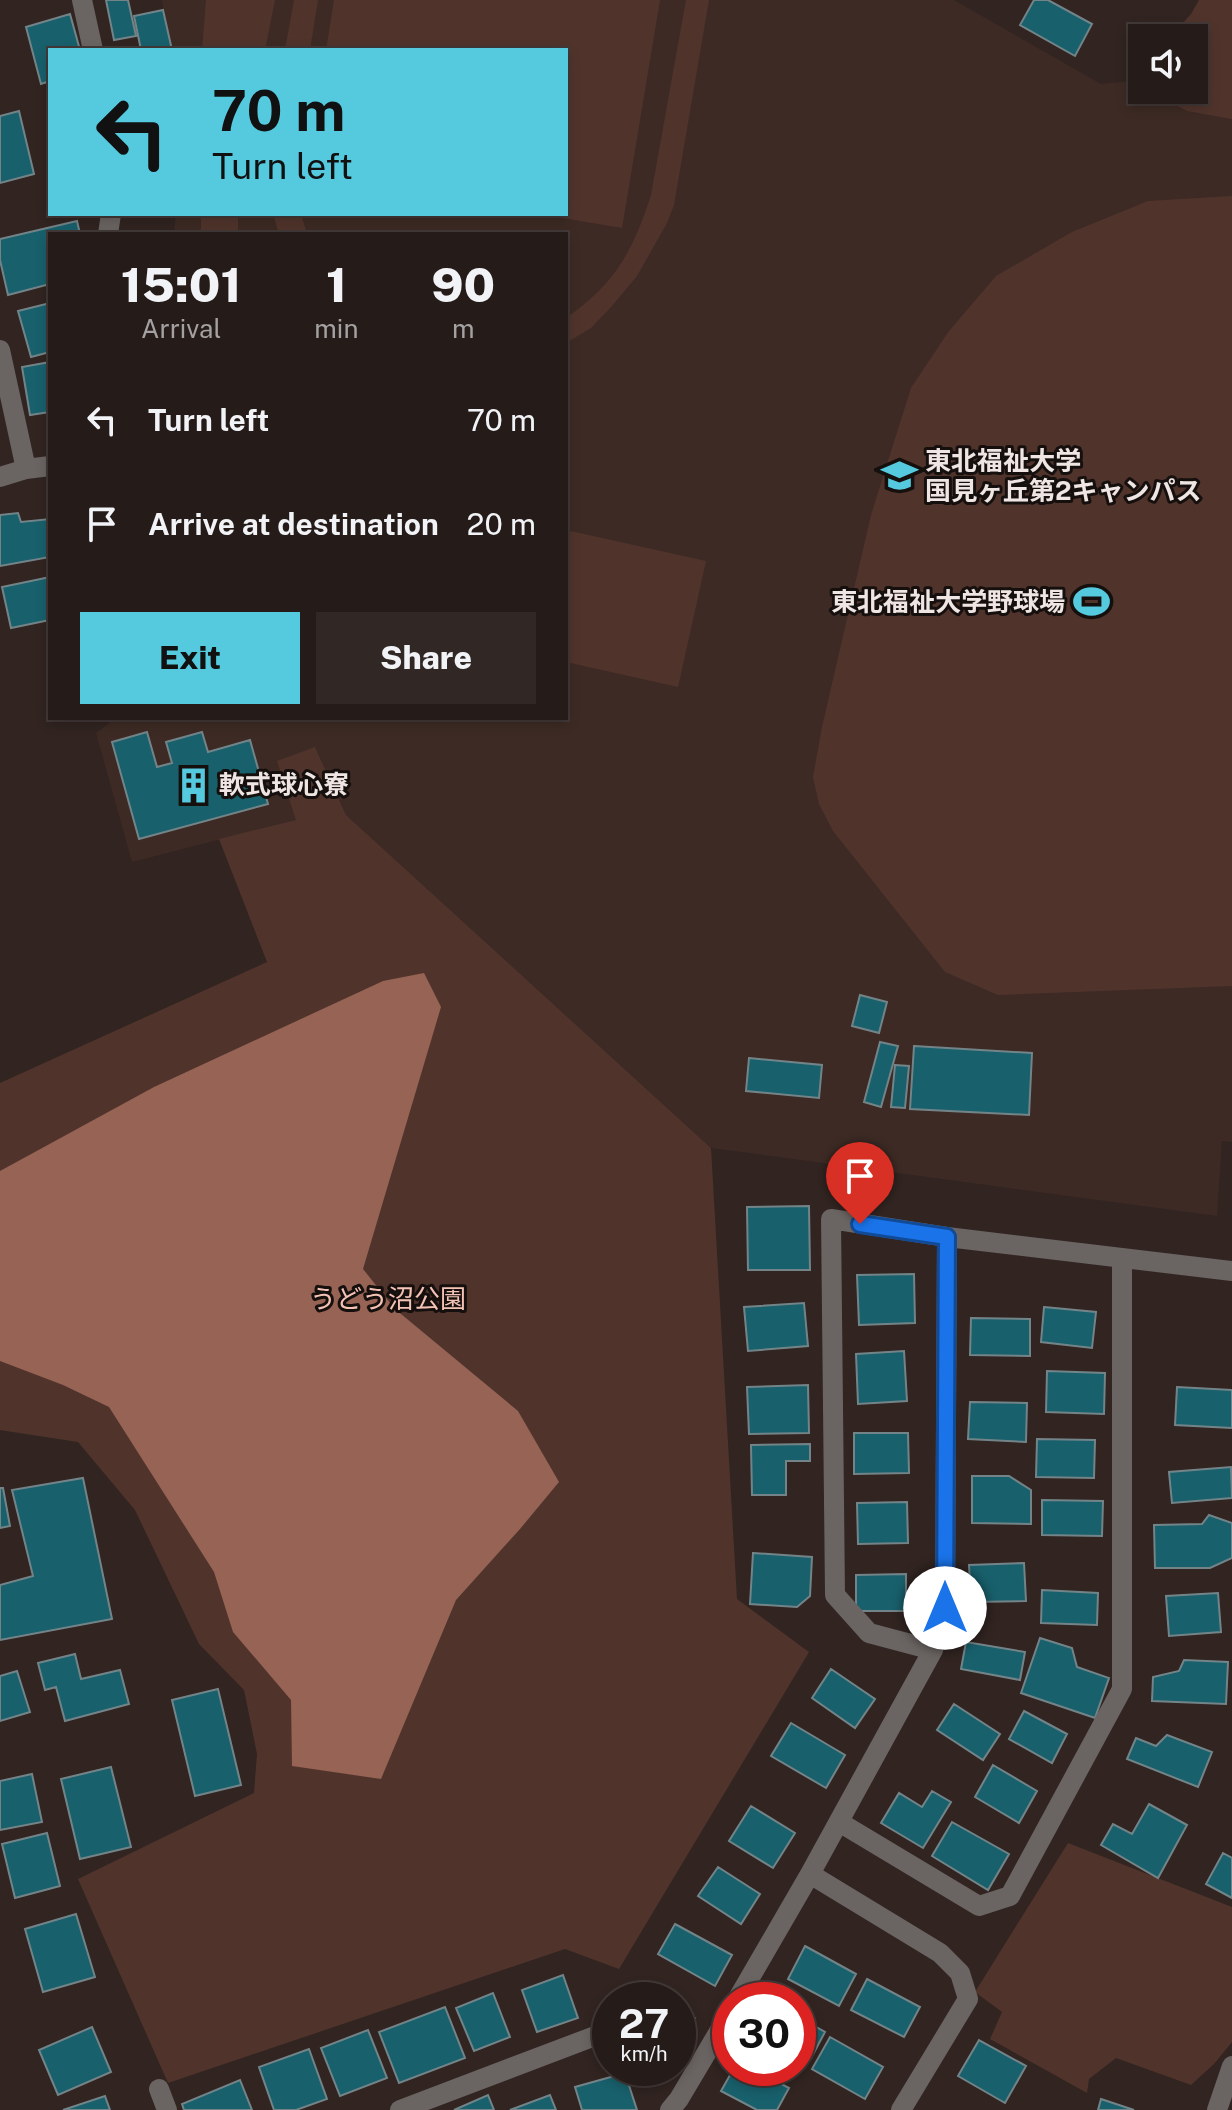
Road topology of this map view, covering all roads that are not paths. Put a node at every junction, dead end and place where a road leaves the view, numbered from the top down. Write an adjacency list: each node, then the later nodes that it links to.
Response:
1 (82, 0): 2 (street)
2 (93, 48)
3 (0, 350): 5 (street)
4 (48, 466): 5 (street)
5 (26, 469): 6 (street)
6 (0, 477)
7 (947, 1237): 8 (street); 10 (street); 10 (street)
8 (1122, 1258): 9 (street); 11 (street)
9 (1232, 1271)
10 (933, 1650): 11 (street)
11 (839, 1822): 12 (street)
12 (810, 1874): 13 (street); 23 (street)
13 (747, 1982)
14 (592, 2037): 21 (street)
15 (712, 2037): 16 (street)
16 (696, 2059)
17 (1232, 2066): 24 (street)
18 (680, 2086): 22 (street)
19 (159, 2089): 20 (street)
20 (167, 2110)
21 (400, 2110)
22 (670, 2110)
23 (901, 2110)
24 (1217, 2110)

